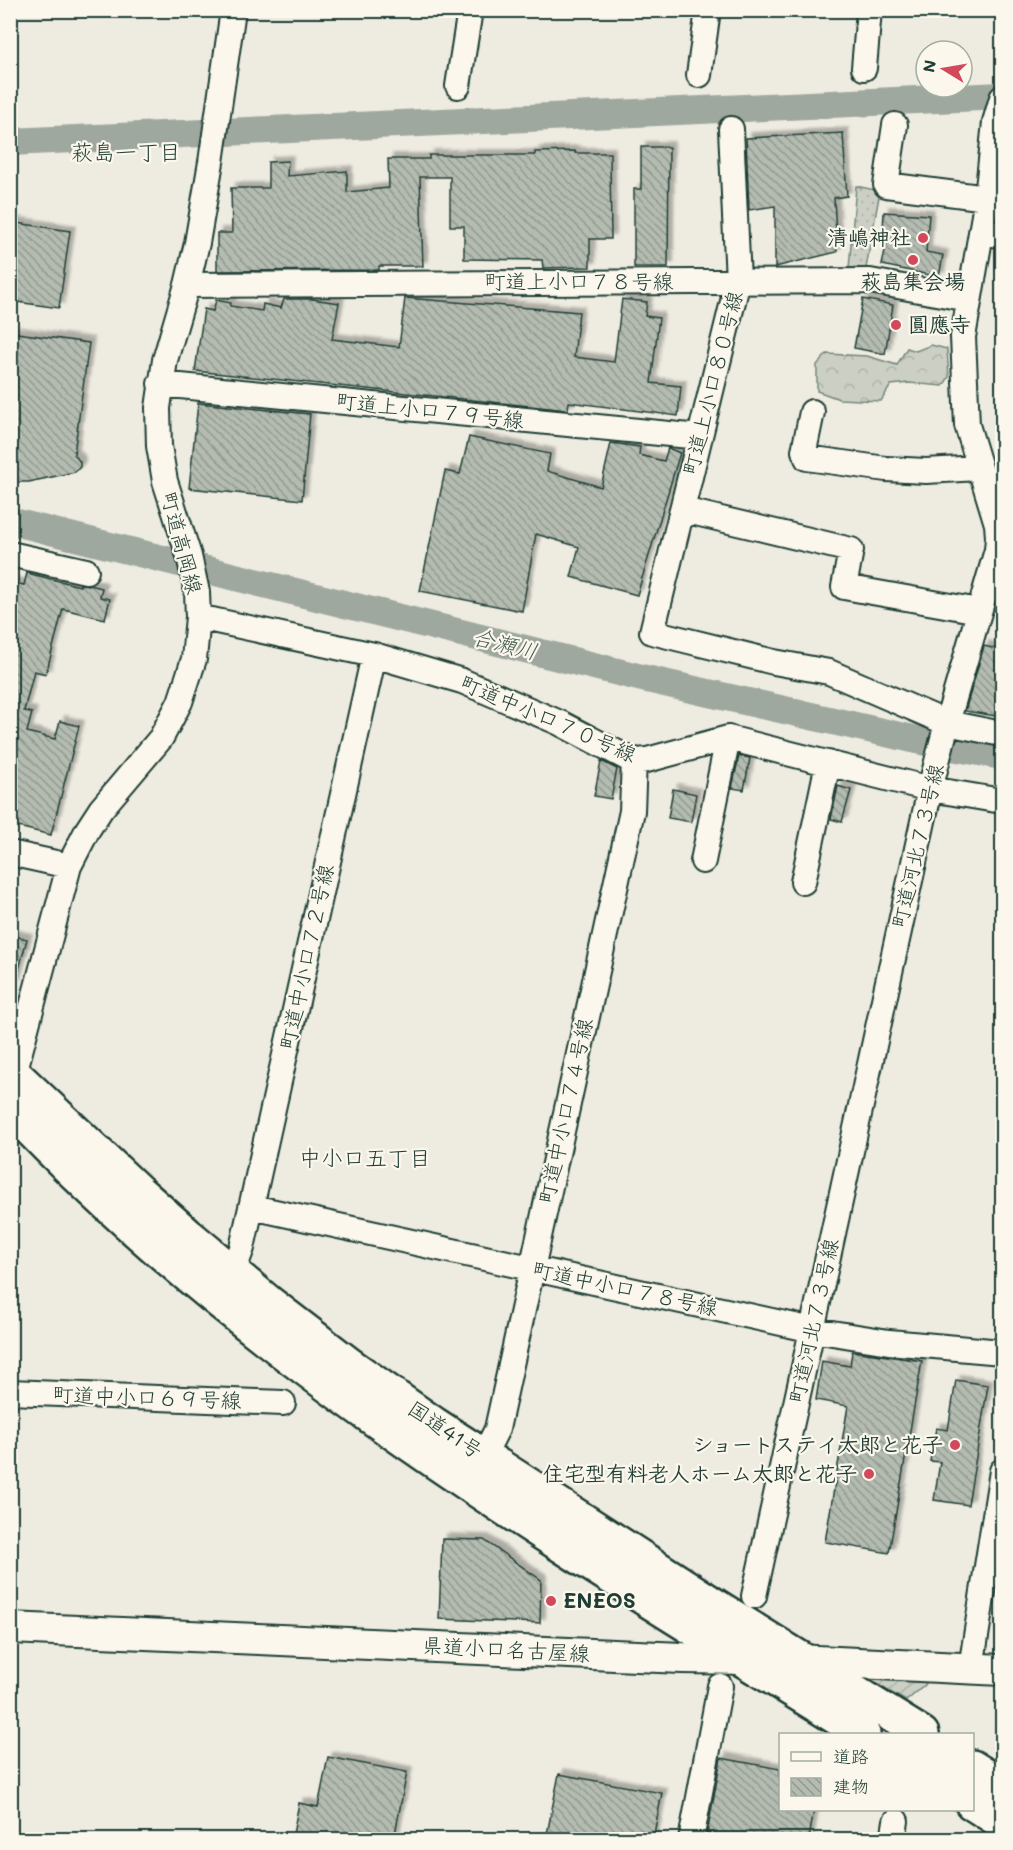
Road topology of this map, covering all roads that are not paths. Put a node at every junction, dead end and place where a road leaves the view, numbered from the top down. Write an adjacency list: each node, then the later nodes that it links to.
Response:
1 (233, 10): 14 (street, 町道高岡線)
2 (470, 10): 3 (street)
3 (481, 10)
4 (708, 10): 7 (street)
5 (869, 10): 6 (street)
6 (864, 68)
7 (699, 75)
8 (1000, 105): 11 (street, 町道河北７３号線)
9 (895, 125): 11 (street)
10 (731, 129): 13 (street, 町道上小口８０号線)
11 (987, 198): 12 (street, 町道河北７３号線)
12 (992, 233): 15 (street, 町道河北７３号線)
13 (738, 281): 14 (street, 町道上小口７８号線); 15 (street, 町道上小口７８号線); 18 (street, 町道上小口８０号線)
14 (187, 285): 16 (street, 町道高岡線)
15 (969, 299): 19 (street, 町道河北７３号線)
16 (160, 384): 18 (street, 町道上小口７９号線); 26 (street, 町道高岡線)
17 (812, 412): 19 (street)
18 (700, 437): 20 (street, 町道上小口８０号線)
19 (979, 468): 21 (street, 町道河北７３号線)
20 (683, 510): 25 (street); 28 (street, 町道上小口８０号線)
21 (1000, 536): 24 (street, 町道河北７３号線)
22 (10, 554): 23 (street)
23 (86, 571)
24 (996, 574): 25 (street, 町道河北７３号線)
25 (979, 611): 28 (street, 町道河北７３号線)
26 (198, 617): 27 (street, 町道中小口７０号線); 37 (street, 町道高岡線)
27 (374, 655): 32 (street, 町道中小口７０号線); 41 (street, 町道中小口７２号線)
28 (946, 726): 29 (street); 33 (street, 町道河北７３号線)
29 (1002, 734)
30 (728, 738): 31 (street, 町道中小口７０号線); 32 (street, 町道中小口７０号線); 36 (street)
31 (828, 763): 33 (street, 町道中小口７０号線); 38 (street)
32 (633, 769): 43 (street, 町道中小口７４号線)
33 (930, 789): 34 (street, 町道中小口７０号線); 44 (street, 町道河北７３号線)
34 (1002, 801)
35 (10, 853): 37 (street)
36 (703, 861)
37 (69, 866): 39 (street, 町道高岡線)
38 (803, 882)
39 (12, 1078): 53 (highway, 国道41号)
40 (10, 1108): 52 (highway, 国道41号)
41 (252, 1207): 42 (street, 町道中小口７２号線); 43 (street, 町道中小口７８号線)
42 (238, 1259)
43 (525, 1267): 44 (street, 町道中小口７８号線); 48 (street, 町道中小口７４号線)
44 (813, 1330): 45 (street, 町道中小口７８号線); 50 (street, 町道河北７３号線)
45 (1002, 1352)
46 (10, 1392): 47 (street, 町道中小口６９号線)
47 (283, 1403)
48 (485, 1439)
49 (1002, 1472): 54 (street)
50 (754, 1596)
51 (10, 1628): 52 (main road, 県道小口名古屋線)
52 (744, 1659): 53 (main road, 県道小口名古屋線); 57 (highway, 国道41号)
53 (803, 1660): 54 (main road, 県道小口名古屋線); 58 (highway, 国道41号)
54 (970, 1668): 55 (main road, 県道小口名古屋線)
55 (1002, 1670)
56 (720, 1686): 63 (street)
57 (861, 1733)
58 (920, 1733)
59 (974, 1768): 60 (highway)
60 (1002, 1786)
61 (974, 1804): 62 (highway)
62 (1002, 1822)
63 (691, 1839)

